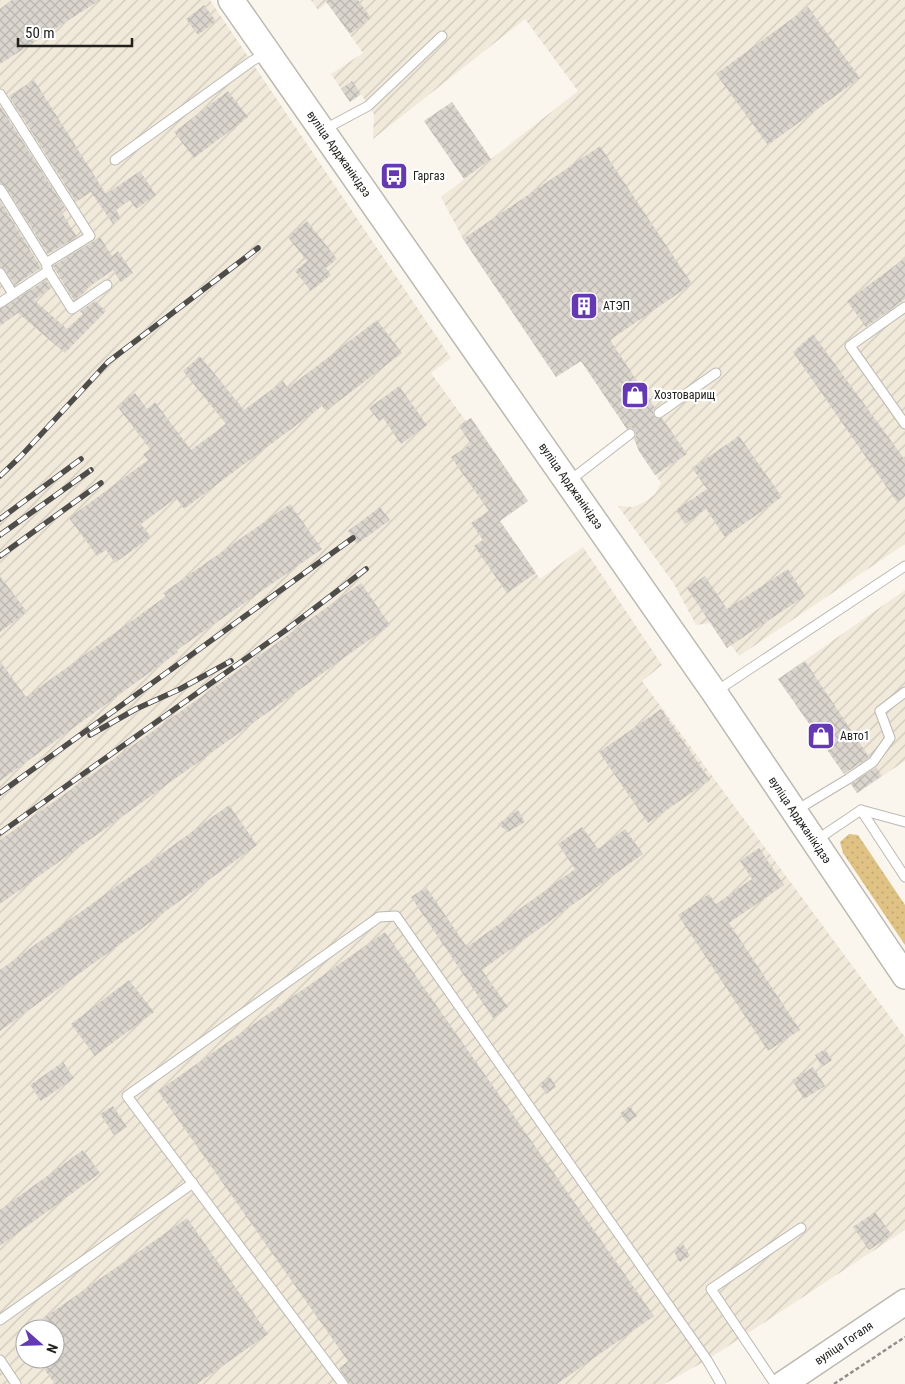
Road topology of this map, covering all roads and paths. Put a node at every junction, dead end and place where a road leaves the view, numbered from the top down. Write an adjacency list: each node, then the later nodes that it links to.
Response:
1 (231, 0): 3 (main road, вуліца Арджанікідзэ)
2 (442, 36): 5 (lane)
3 (268, 52): 5 (main road, вуліца Арджанікідзэ); 6 (lane)
4 (0, 94): 8 (lane)
5 (322, 131): 18 (main road, вуліца Арджанікідзэ)
6 (115, 160)
7 (0, 189): 8 (lane)
8 (47, 267): 10 (lane); 11 (lane)
9 (0, 273): 11 (lane)
10 (107, 285)
11 (13, 294): 12 (lane)
12 (0, 303)
13 (905, 307): 16 (lane)
14 (716, 373): 15 (lane)
15 (659, 413)
16 (905, 424)
17 (630, 434): 18 (lane)
18 (568, 483): 20 (main road, вуліца Арджанікідзэ)
19 (905, 566): 20 (lane)
20 (714, 692): 23 (main road, вуліца Арджанікідзэ)
21 (905, 692): 23 (lane)
22 (860, 810): 24 (lane); 25 (lane); 26 (lane)
23 (794, 811): 25 (main road, вуліца Арджанікідзэ)
24 (905, 822)
25 (815, 842): 27 (main road, вуліца Арджанікідзэ)
26 (905, 877)
27 (905, 976)
28 (193, 1183): 31 (lane); 35 (lane); 36 (lane)
29 (801, 1228): 37 (lane)
30 (905, 1302): 38 (main road, вуліца Гогаля)
31 (0, 1320)
32 (905, 1337): 39 (path)
33 (0, 1360): 34 (lane)
34 (16, 1384)
35 (343, 1384)
36 (721, 1384)
37 (775, 1384)
38 (783, 1384)
39 (834, 1384)

